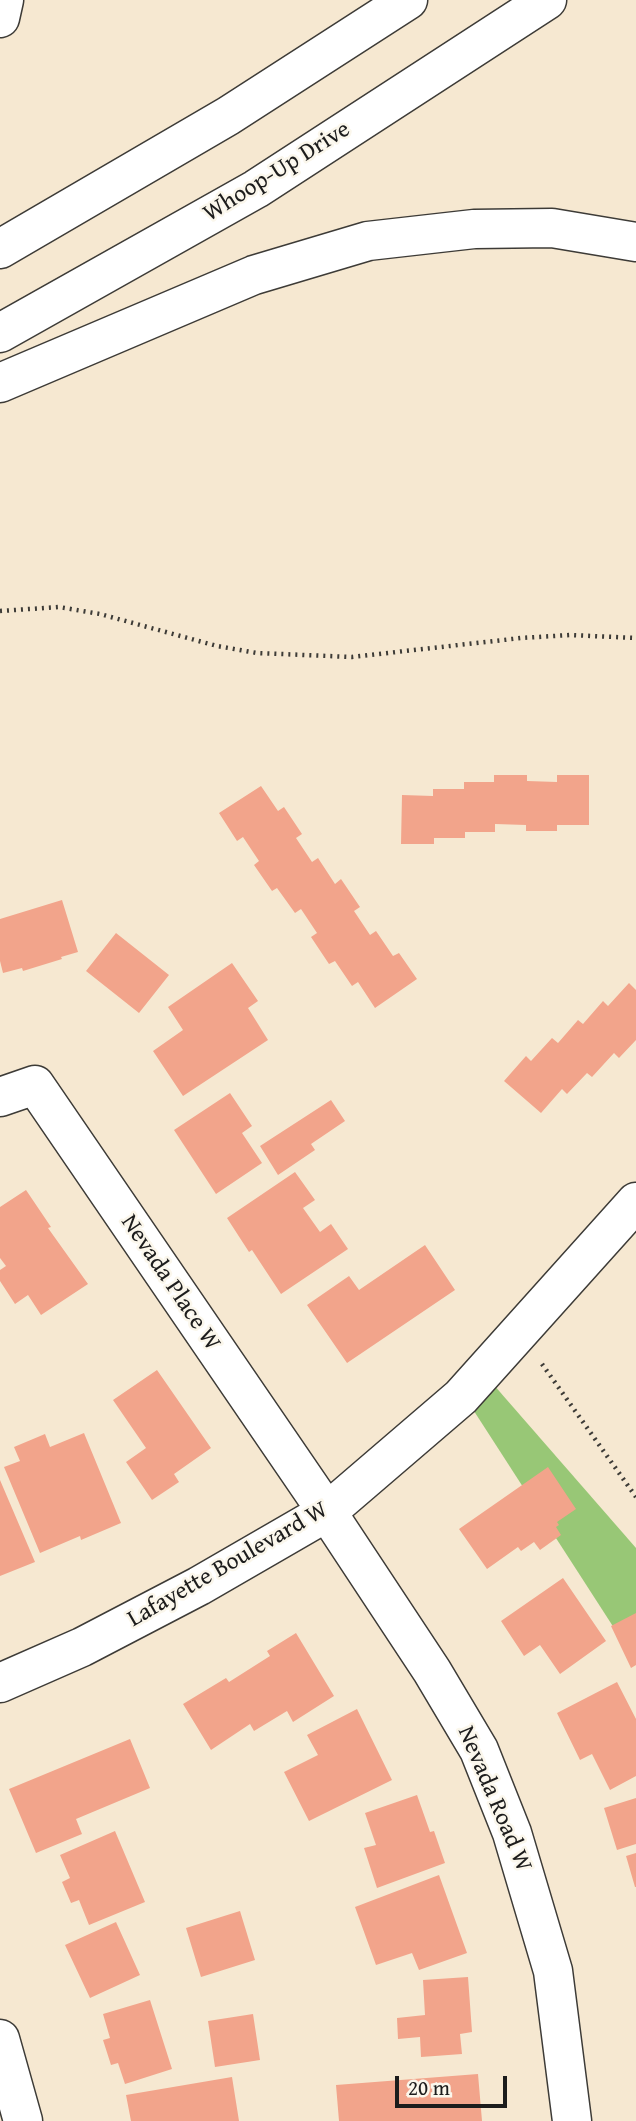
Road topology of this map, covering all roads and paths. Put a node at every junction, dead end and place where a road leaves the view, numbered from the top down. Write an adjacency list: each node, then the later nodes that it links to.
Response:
1 (5, 0): 4 (main road)
2 (408, 0): 6 (main road)
3 (547, 0): 7 (main road, Whoop-Up Drive)
4 (0, 18)
5 (636, 242): 8 (main road)
6 (0, 248)
7 (0, 333)
8 (0, 383)
9 (0, 611): 10 (path)
10 (636, 638)
11 (0, 1097): 15 (main road, Nevada Place W)
12 (636, 1202): 13 (main road, Lafayette Boulevard W)
13 (519, 1332): 14 (path); 15 (main road, Lafayette Boulevard W)
14 (636, 1497)
15 (327, 1512): 16 (main road, Lafayette Boulevard W); 19 (main road, Nevada Road W)
16 (0, 1683)
17 (0, 2039): 18 (main road)
18 (23, 2121)
19 (572, 2121)

